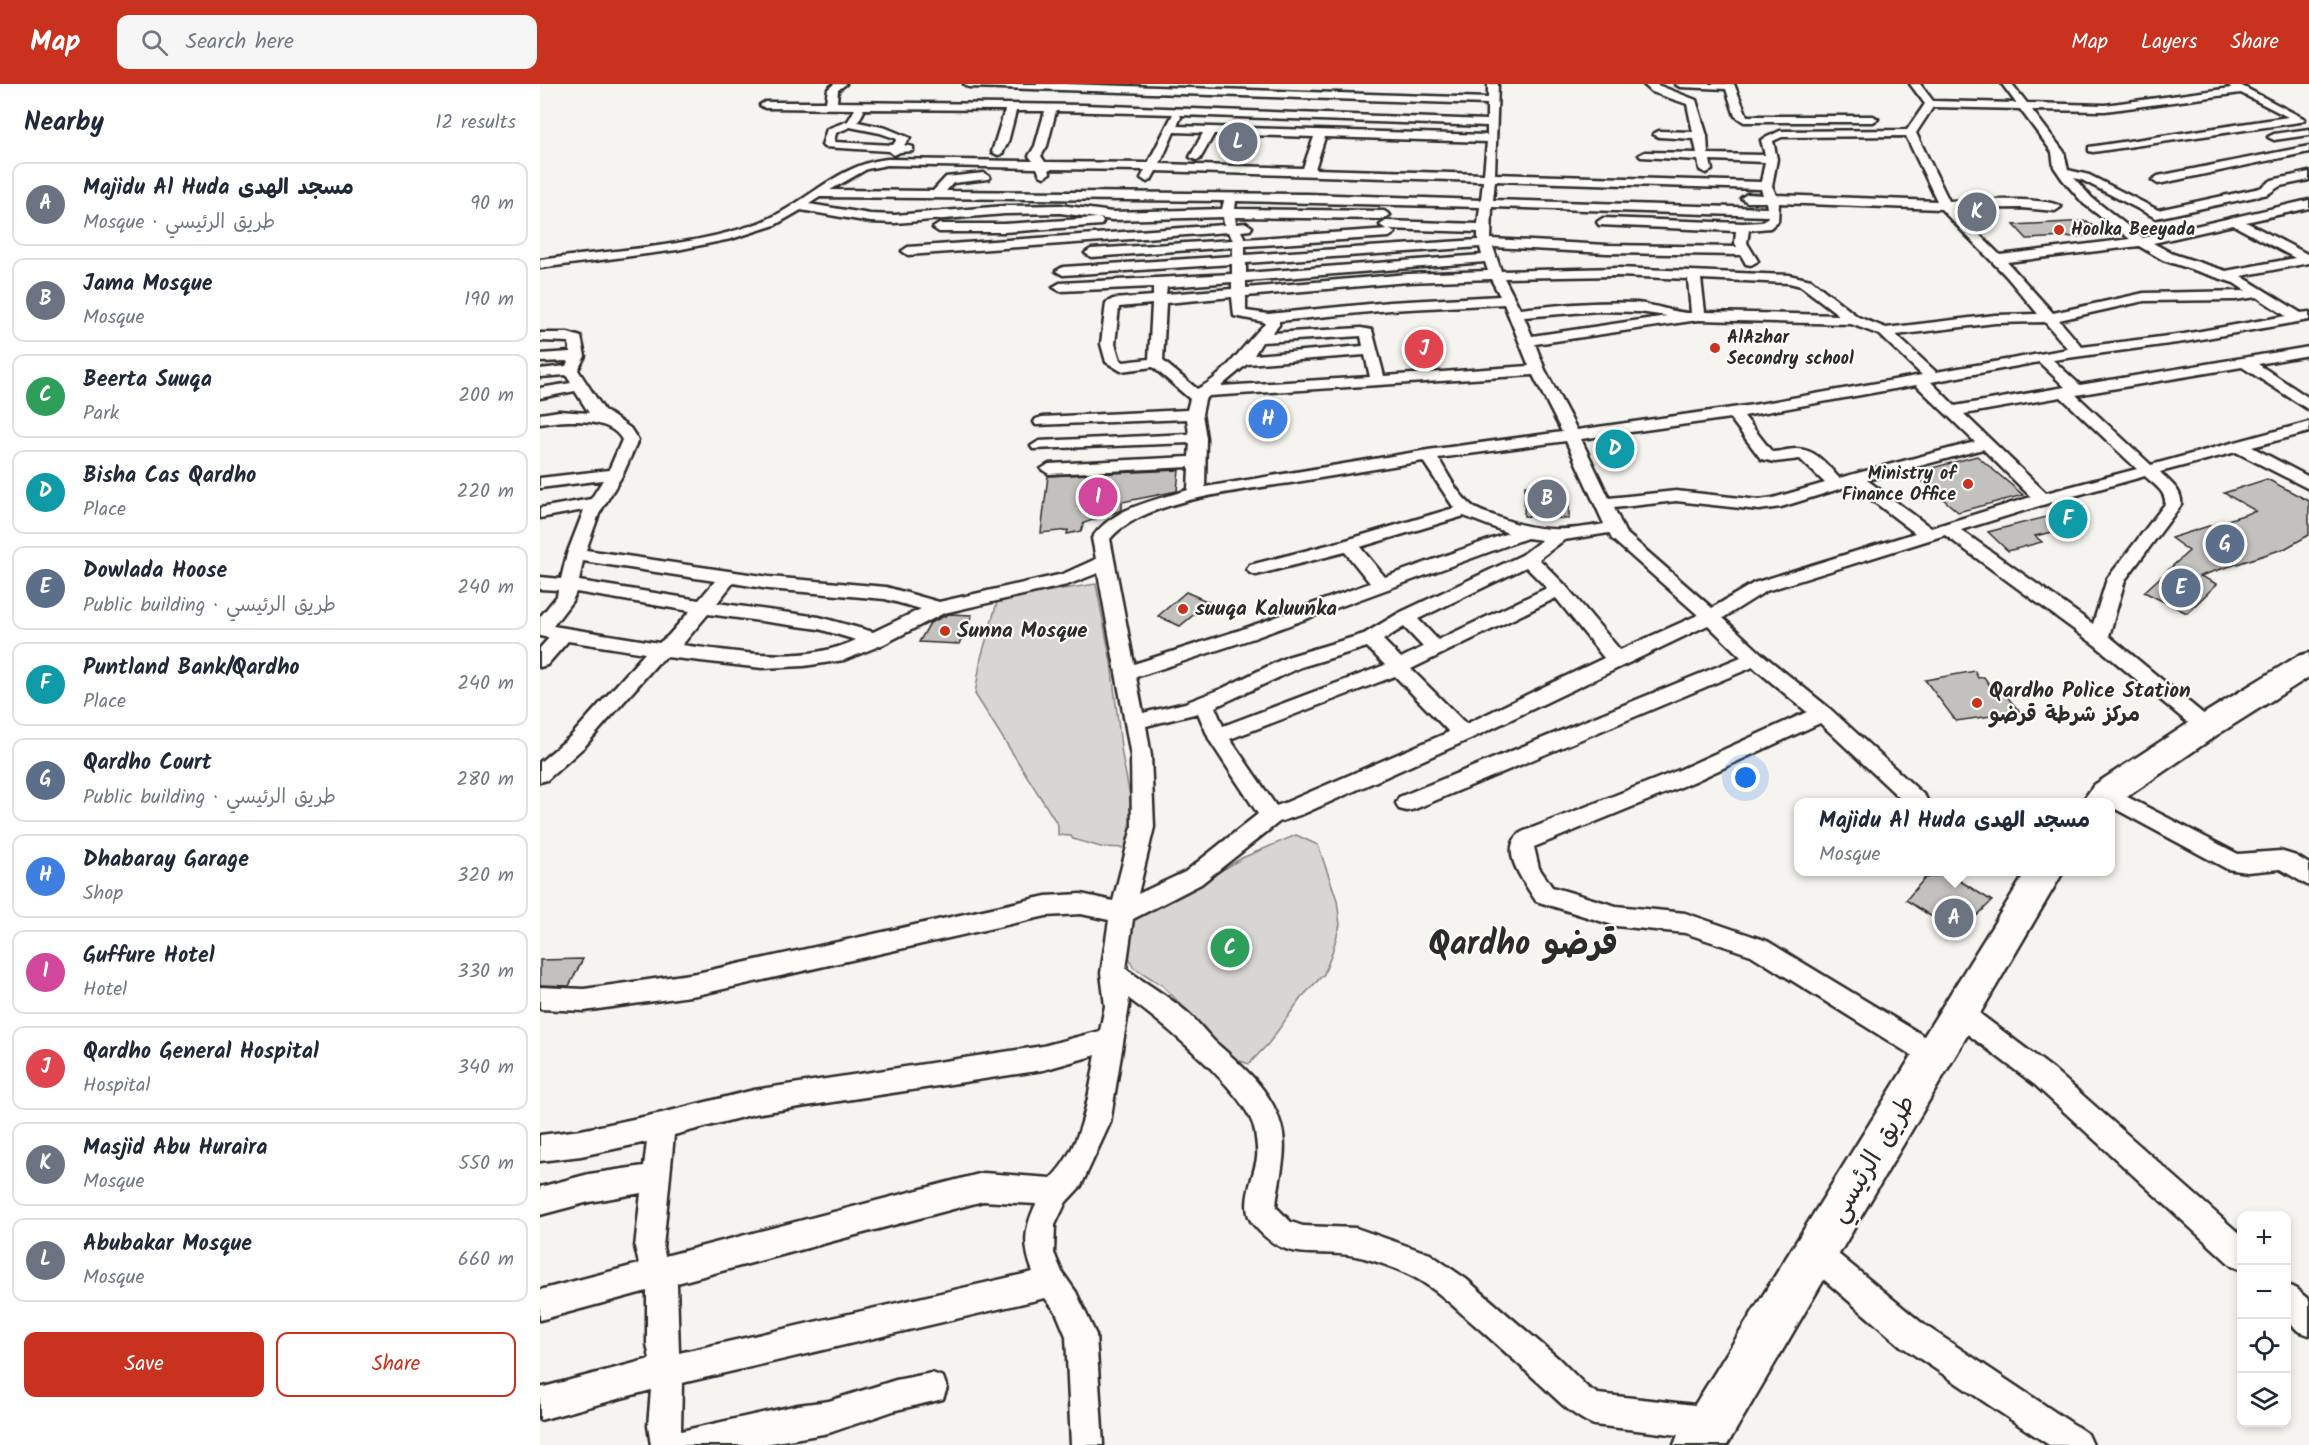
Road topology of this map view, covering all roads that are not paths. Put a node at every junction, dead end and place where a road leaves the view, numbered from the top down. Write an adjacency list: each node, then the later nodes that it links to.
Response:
1 (969, 84): 10 (street); 20 (street)
2 (1335, 84): 13 (street)
3 (1648, 84): 36 (street)
4 (1680, 84): 8 (street)
5 (1915, 84): 15 (street)
6 (2007, 84): 19 (street)
7 (2230, 84): 11 (street)
8 (1729, 85): 26 (street)
9 (834, 86): 17 (street)
10 (1193, 87): 12 (street); 14 (street)
11 (2242, 90): 19 (street); 27 (street)
12 (1300, 94): 13 (street); 23 (street)
13 (1331, 95): 25 (street); 58 (street)
14 (1185, 101): 23 (street); 24 (street)
15 (1930, 104): 19 (street); 32 (street)
16 (765, 105): 17 (street)
17 (831, 106): 18 (street)
18 (864, 106): 20 (street); 28 (street)
19 (2023, 106): 57 (street)
20 (956, 108): 21 (street)
21 (1011, 109): 22 (street); 42 (street)
22 (1051, 109): 24 (street); 43 (street)
23 (1293, 111): 24 (street); 25 (street)
24 (1178, 112): 29 (street)
25 (1325, 112): 58 (street)
26 (1884, 119)
27 (2304, 121): 41 (street)
28 (852, 123): 37 (street); 37 (street)
29 (1172, 129): 30 (street); 46 (street)
30 (1209, 131): 33 (street); 47 (street)
31 (2309, 132): 35 (street)
32 (1910, 133): 44 (street); 78 (street)
33 (1321, 134): 45 (street); 58 (street)
34 (1659, 134): 36 (street)
35 (2263, 139)
36 (1702, 146): 40 (street); 44 (street); 55 (street)
37 (897, 149): 39 (street); 50 (street)
38 (2309, 149): 65 (street)
39 (918, 150)
40 (1644, 150)
41 (2093, 150)
42 (998, 152): 43 (street); 51 (street)
43 (1027, 152): 46 (street); 52 (street)
44 (1769, 153): 68 (street)
45 (1319, 154): 49 (street); 56 (street)
46 (1159, 155): 47 (street); 53 (street)
47 (1196, 156): 48 (street)
48 (1250, 158)
49 (1292, 159)
50 (886, 162): 51 (street); 69 (street)
51 (952, 163): 52 (street)
52 (1042, 165): 53 (street); 63 (street)
53 (1152, 167): 54 (street); 73 (street)
54 (1234, 170): 56 (street); 74 (street)
55 (1706, 170)
56 (1308, 172): 58 (street)
57 (2064, 173): 60 (street); 98 (street)
58 (1490, 174): 59 (street); 76 (street); 83 (street); 90 (street); 99 (street); 101 (street); 115 (street); 120 (street)
59 (1667, 175): 68 (street); 72 (street)
60 (2309, 176)
61 (998, 177): 70 (street)
62 (1022, 177): 63 (street)
63 (1046, 178): 64 (street); 71 (street)
64 (1068, 178)
65 (2158, 180)
66 (1290, 185): 67 (street)
67 (1429, 189)
68 (1768, 192): 75 (street); 78 (street); 83 (street)
69 (820, 193): 70 (street); 79 (street)
70 (936, 195): 71 (street)
71 (1051, 195): 73 (street)
72 (1648, 195)
73 (1138, 196): 74 (street); 84 (street)
74 (1230, 197): 76 (street); 82 (street)
75 (1692, 197)
76 (1388, 201): 90 (street)
77 (2309, 204): 88 (street)
78 (1944, 205): 80 (street); 108 (street)
79 (798, 206): 85 (street); 111 (street)
80 (2055, 207)
81 (1005, 210): 85 (street); 86 (street); 92 (street)
82 (1228, 213): 84 (street); 87 (street); 93 (street)
83 (1775, 213): 91 (street)
84 (1131, 214): 86 (street)
85 (938, 217): 92 (street)
86 (1114, 219): 92 (street); 94 (street)
87 (1286, 219): 90 (street); 93 (street); 96 (street)
88 (2235, 221): 98 (street); 109 (street)
89 (1587, 222): 91 (street)
90 (1387, 224): 95 (street); 101 (street)
91 (1743, 227): 103 (street)
92 (1004, 228)
93 (1232, 228): 94 (street); 97 (street)
94 (1116, 237): 102 (street); 104 (street)
95 (1331, 237): 96 (street); 105 (street)
96 (1289, 240): 97 (street); 107 (street)
97 (1239, 243): 100 (street); 110 (street)
98 (2141, 243): 108 (street); 118 (street)
99 (1580, 246): 103 (street); 116 (street)
100 (1161, 248): 104 (street); 112 (street)
101 (1392, 248): 105 (street)
102 (908, 251)
103 (1745, 251): 121 (street)
104 (1115, 252): 106 (street); 113 (street)
105 (1338, 252): 107 (street)
106 (1081, 254)
107 (1293, 256): 110 (street); 115 (street)
108 (1997, 259): 134 (street)
109 (2308, 259): 118 (street)
110 (1237, 260): 112 (street); 119 (street)
111 (540, 264)
112 (1161, 265): 113 (street); 122 (street)
113 (1117, 268): 114 (street); 123 (street)
114 (1063, 271)
115 (1298, 272): 119 (street); 125 (street)
116 (1586, 272): 117 (street); 120 (street)
117 (1694, 274): 121 (street); 131 (street)
118 (2228, 275): 127 (street)
119 (1239, 276): 122 (street); 126 (street)
120 (1496, 276): 125 (street); 130 (street)
121 (1756, 276): 135 (street)
122 (1160, 282): 123 (street); 128 (street)
123 (1116, 285): 124 (street); 129 (street)
124 (1060, 287)
125 (1302, 287): 126 (street)
126 (1238, 292): 128 (street); 133 (street)
127 (2259, 293): 132 (street); 134 (street)
128 (1160, 299): 129 (street); 147 (street)
129 (1113, 303): 147 (street)
130 (1512, 307): 131 (street); 133 (street); 140 (street)
131 (1693, 317): 135 (street); 140 (street)
132 (2304, 317): 139 (street)
133 (1268, 318): 138 (street)
134 (2050, 318): 136 (street); 143 (street)
135 (1853, 320): 136 (street)
136 (1885, 332): 153 (street)
137 (540, 337): 149 (street)
138 (1258, 338): 141 (street); 146 (street)
139 (2184, 338): 143 (street); 150 (street)
140 (1527, 341): 151 (street)
141 (1370, 350): 146 (street); 154 (street)
142 (2309, 351): 148 (street)
143 (2078, 352): 144 (street)
144 (2042, 357): 153 (street); 156 (street)
145 (540, 358): 149 (street)
146 (1243, 360): 158 (street)
147 (1156, 362): 158 (street)
148 (2245, 362): 150 (street); 159 (street)
149 (574, 363): 152 (street); 155 (street)
150 (2224, 366): 156 (street)
151 (1538, 370): 154 (street); 167 (street)
152 (540, 373)
153 (1927, 379): 160 (street); 161 (street)
154 (1378, 381): 158 (street)
155 (579, 386): 157 (street); 163 (street)
156 (2071, 392): 160 (street); 175 (street)
157 (540, 393)
158 (1201, 395): 162 (street)
159 (2309, 405)
160 (1952, 411): 169 (street)
161 (1734, 412): 167 (street); 179 (street)
162 (1194, 414): 165 (street); 168 (street)
163 (603, 418): 164 (street); 176 (street)
164 (540, 419)
165 (1042, 422)
166 (2309, 428): 171 (street)
167 (1572, 436): 172 (street); 184 (street)
168 (1198, 438): 170 (street); 173 (street)
169 (1985, 444): 177 (street); 182 (street)
170 (1039, 446)
171 (2238, 446): 175 (street); 180 (street)
172 (1428, 455): 181 (street); 185 (street)
173 (1196, 462): 174 (street); 181 (street)
174 (1049, 468)
175 (2147, 469): 182 (street); 210 (street)
176 (615, 474): 178 (street); 183 (street)
177 (1854, 479): 179 (street); 190 (street)
178 (540, 483)
179 (1836, 484): 184 (street)
180 (2309, 484)
181 (1196, 493): 195 (street)
182 (2043, 498): 188 (street)
183 (596, 504): 186 (street); 193 (street)
184 (1604, 504): 187 (street)
185 (1466, 510): 189 (street); 192 (street)
186 (540, 513)
187 (1614, 527): 191 (street); 205 (street)
188 (1949, 530): 190 (street); 210 (street)
189 (1522, 534): 191 (street); 200 (street)
190 (1929, 536): 205 (street)
191 (1558, 537): 194 (street)
192 (1349, 545): 196 (street); 200 (street)
193 (576, 554): 197 (street); 199 (street)
194 (1528, 559): 201 (street); 204 (street)
195 (1106, 562): 203 (street); 218 (street)
196 (1256, 569)
197 (728, 577): 202 (street); 203 (street)
198 (540, 583): 199 (street)
199 (570, 585): 202 (street); 206 (street)
200 (1382, 585): 218 (street)
201 (1559, 589): 211 (street); 215 (street)
202 (703, 607): 208 (street); 212 (street)
203 (939, 608): 208 (street)
204 (1406, 617): 209 (street); 211 (street)
205 (1711, 617): 213 (street); 215 (street)
206 (540, 630): 207 (street)
207 (564, 633): 212 (street); 214 (street)
208 (877, 639): 212 (street)
209 (1371, 639): 217 (street); 219 (street)
210 (2102, 640): 222 (street)
211 (1436, 649): 217 (street)
212 (664, 650): 225 (street)
213 (1755, 659): 220 (street); 228 (street)
214 (540, 660)
215 (1617, 660): 223 (street)
216 (2309, 663): 222 (main road)
217 (1398, 667): 223 (street); 224 (street)
218 (1125, 674): 221 (street)
219 (1204, 704): 221 (street); 224 (street)
220 (1822, 713): 226 (street); 238 (street)
221 (1134, 722): 233 (street)
222 (2206, 727): 227 (main road)
223 (1463, 734): 230 (street)
224 (1217, 736): 230 (street)
225 (540, 774)
226 (1913, 798)
227 (2103, 798)
228 (1407, 803)
229 (2115, 804): 232 (street)
230 (1271, 816): 233 (street)
231 (2043, 876): 236 (main road, طريق الرئيسي)
232 (2309, 877)
233 (1122, 913): 234 (street); 235 (street)
234 (1113, 973): 237 (street); 254 (street)
235 (540, 998)
236 (1958, 1012): 238 (main road, طريق الرئيسي); 244 (street)
237 (1111, 1039): 239 (street); 242 (street)
238 (1933, 1055): 245 (main road, طريق الرئيسي)
239 (662, 1126): 240 (street); 241 (street)
240 (540, 1148)
241 (658, 1177): 243 (street); 246 (street)
242 (1056, 1192): 246 (street); 247 (street)
243 (540, 1201)
244 (2237, 1252)
245 (1816, 1254): 254 (main road, طريق الرئيسي); 258 (street)
246 (662, 1272): 249 (street); 251 (street)
247 (1051, 1282): 251 (street); 257 (street)
248 (2291, 1304): 250 (street)
249 (540, 1305)
250 (2309, 1320)
251 (668, 1370): 253 (street); 255 (street)
252 (932, 1388): 256 (street)
253 (540, 1404)
254 (1705, 1434)
255 (667, 1445)
256 (685, 1445)
257 (1087, 1445)
258 (2077, 1445)

